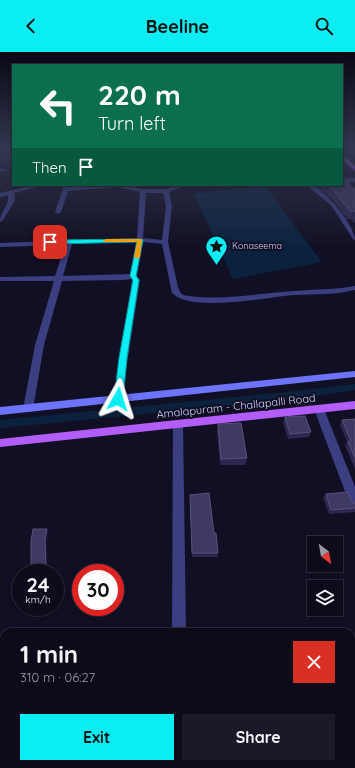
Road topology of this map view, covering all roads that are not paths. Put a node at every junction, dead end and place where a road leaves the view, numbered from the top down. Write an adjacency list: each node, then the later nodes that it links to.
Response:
1 (37, 186): 9 (street)
2 (91, 186): 6 (street)
3 (122, 186): 7 (street)
4 (179, 186): 8 (street)
5 (310, 186): 13 (street)
6 (65, 187): 11 (street)
7 (144, 191): 8 (street); 14 (street)
8 (166, 191): 16 (street)
9 (11, 193): 10 (street); 12 (street)
10 (0, 195)
11 (58, 212)
12 (0, 220)
13 (355, 238)
14 (140, 240): 15 (street); 16 (street); 18 (street)
15 (69, 242): 17 (street); 20 (street)
16 (164, 242): 21 (street)
17 (0, 245)
18 (133, 276): 20 (street); 23 (street)
19 (0, 279): 20 (street)
20 (59, 280): 25 (street)
21 (355, 288)
22 (355, 374): 23 (street)
23 (118, 399): 25 (street)
24 (355, 405): 26 (main road, Amalapuram - Challapalli Road)
25 (28, 408): 27 (street)
26 (319, 409): 28 (main road, Amalapuram - Challapalli Road); 30 (street)
27 (0, 411)
28 (178, 424): 29 (main road, Amalapuram - Challapalli Road); 31 (street)
29 (0, 443)
30 (355, 502)
31 (179, 628)

